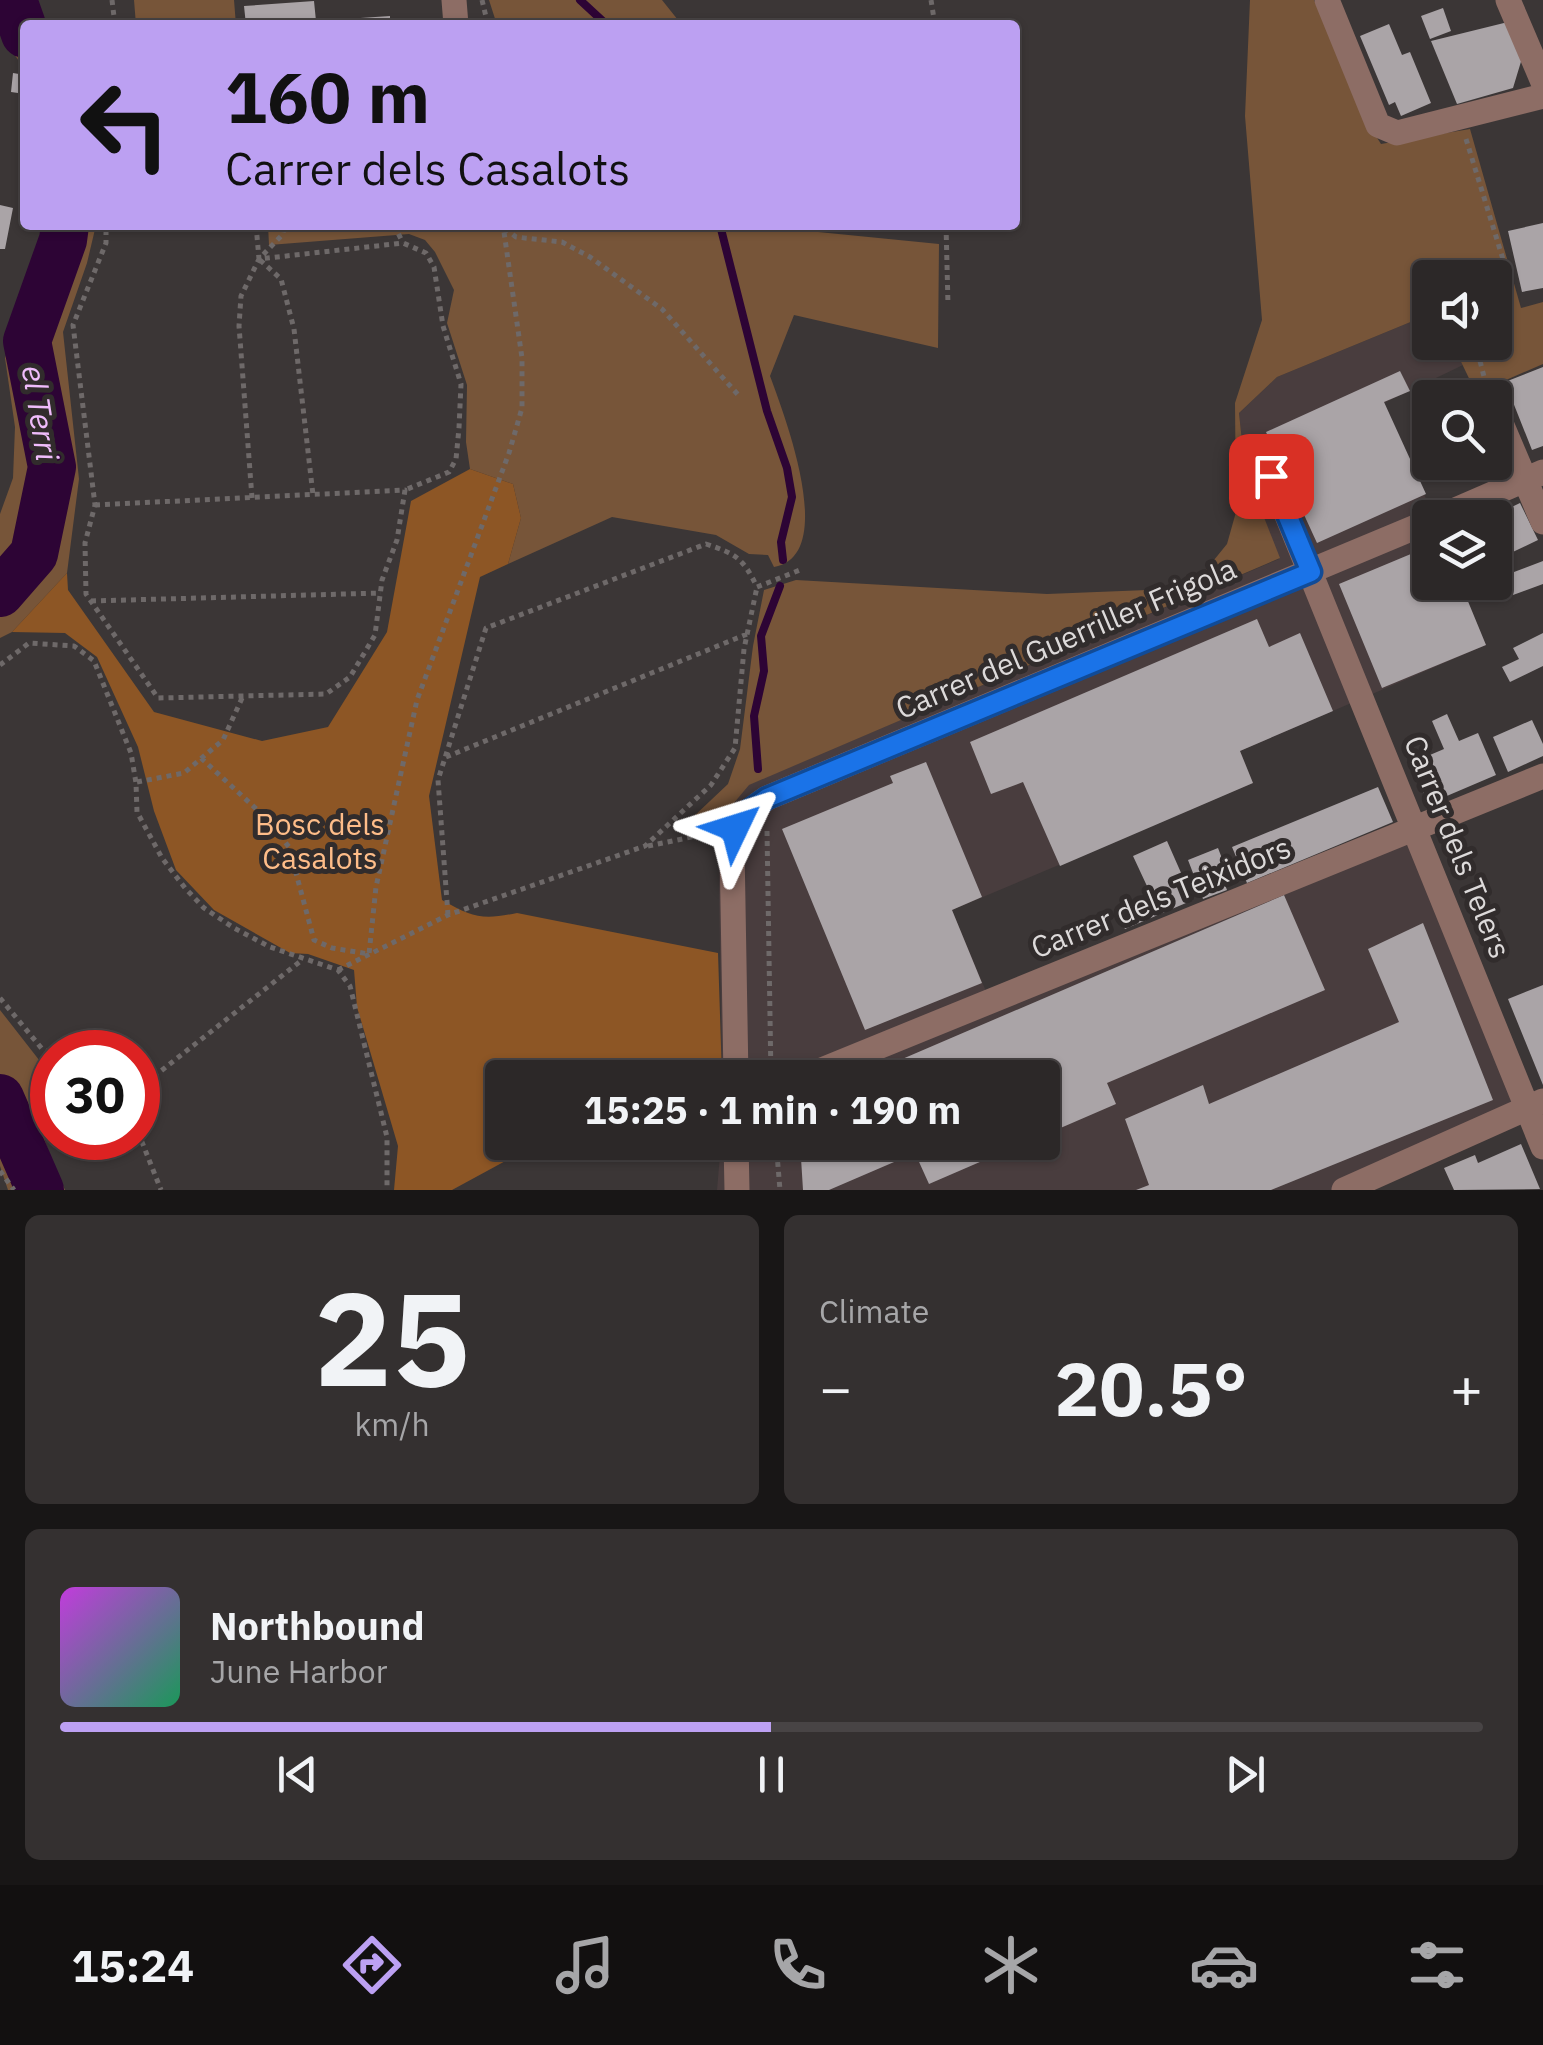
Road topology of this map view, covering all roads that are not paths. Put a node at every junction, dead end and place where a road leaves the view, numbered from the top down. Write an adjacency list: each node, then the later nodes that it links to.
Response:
1 (1327, 0): 4 (street)
2 (1508, 0): 3 (street)
3 (1543, 82)
4 (1543, 96)
5 (1512, 438): 7 (street)
6 (1271, 476): 11 (street, Carrer dels Telers)
7 (1534, 476): 8 (street); 9 (street)
8 (1479, 500)
9 (1543, 522)
10 (1412, 529): 11 (street, Carrer del Guerriller Frigola)
11 (1311, 572): 13 (street, Carrer dels Telers); 14 (street, Carrer del Guerriller Frigola)
12 (1543, 776): 13 (street, Carrer dels Teixidors)
13 (1416, 830): 15 (street, Carrer dels Teixidors); 16 (street, Carrer dels Telers)
14 (736, 1060)
15 (847, 1060)
16 (1535, 1104): 17 (street, Carrer dels Telers); 20 (street)
17 (1543, 1147)
18 (736, 1160): 19 (street)
19 (737, 1190)
20 (1344, 1190)

